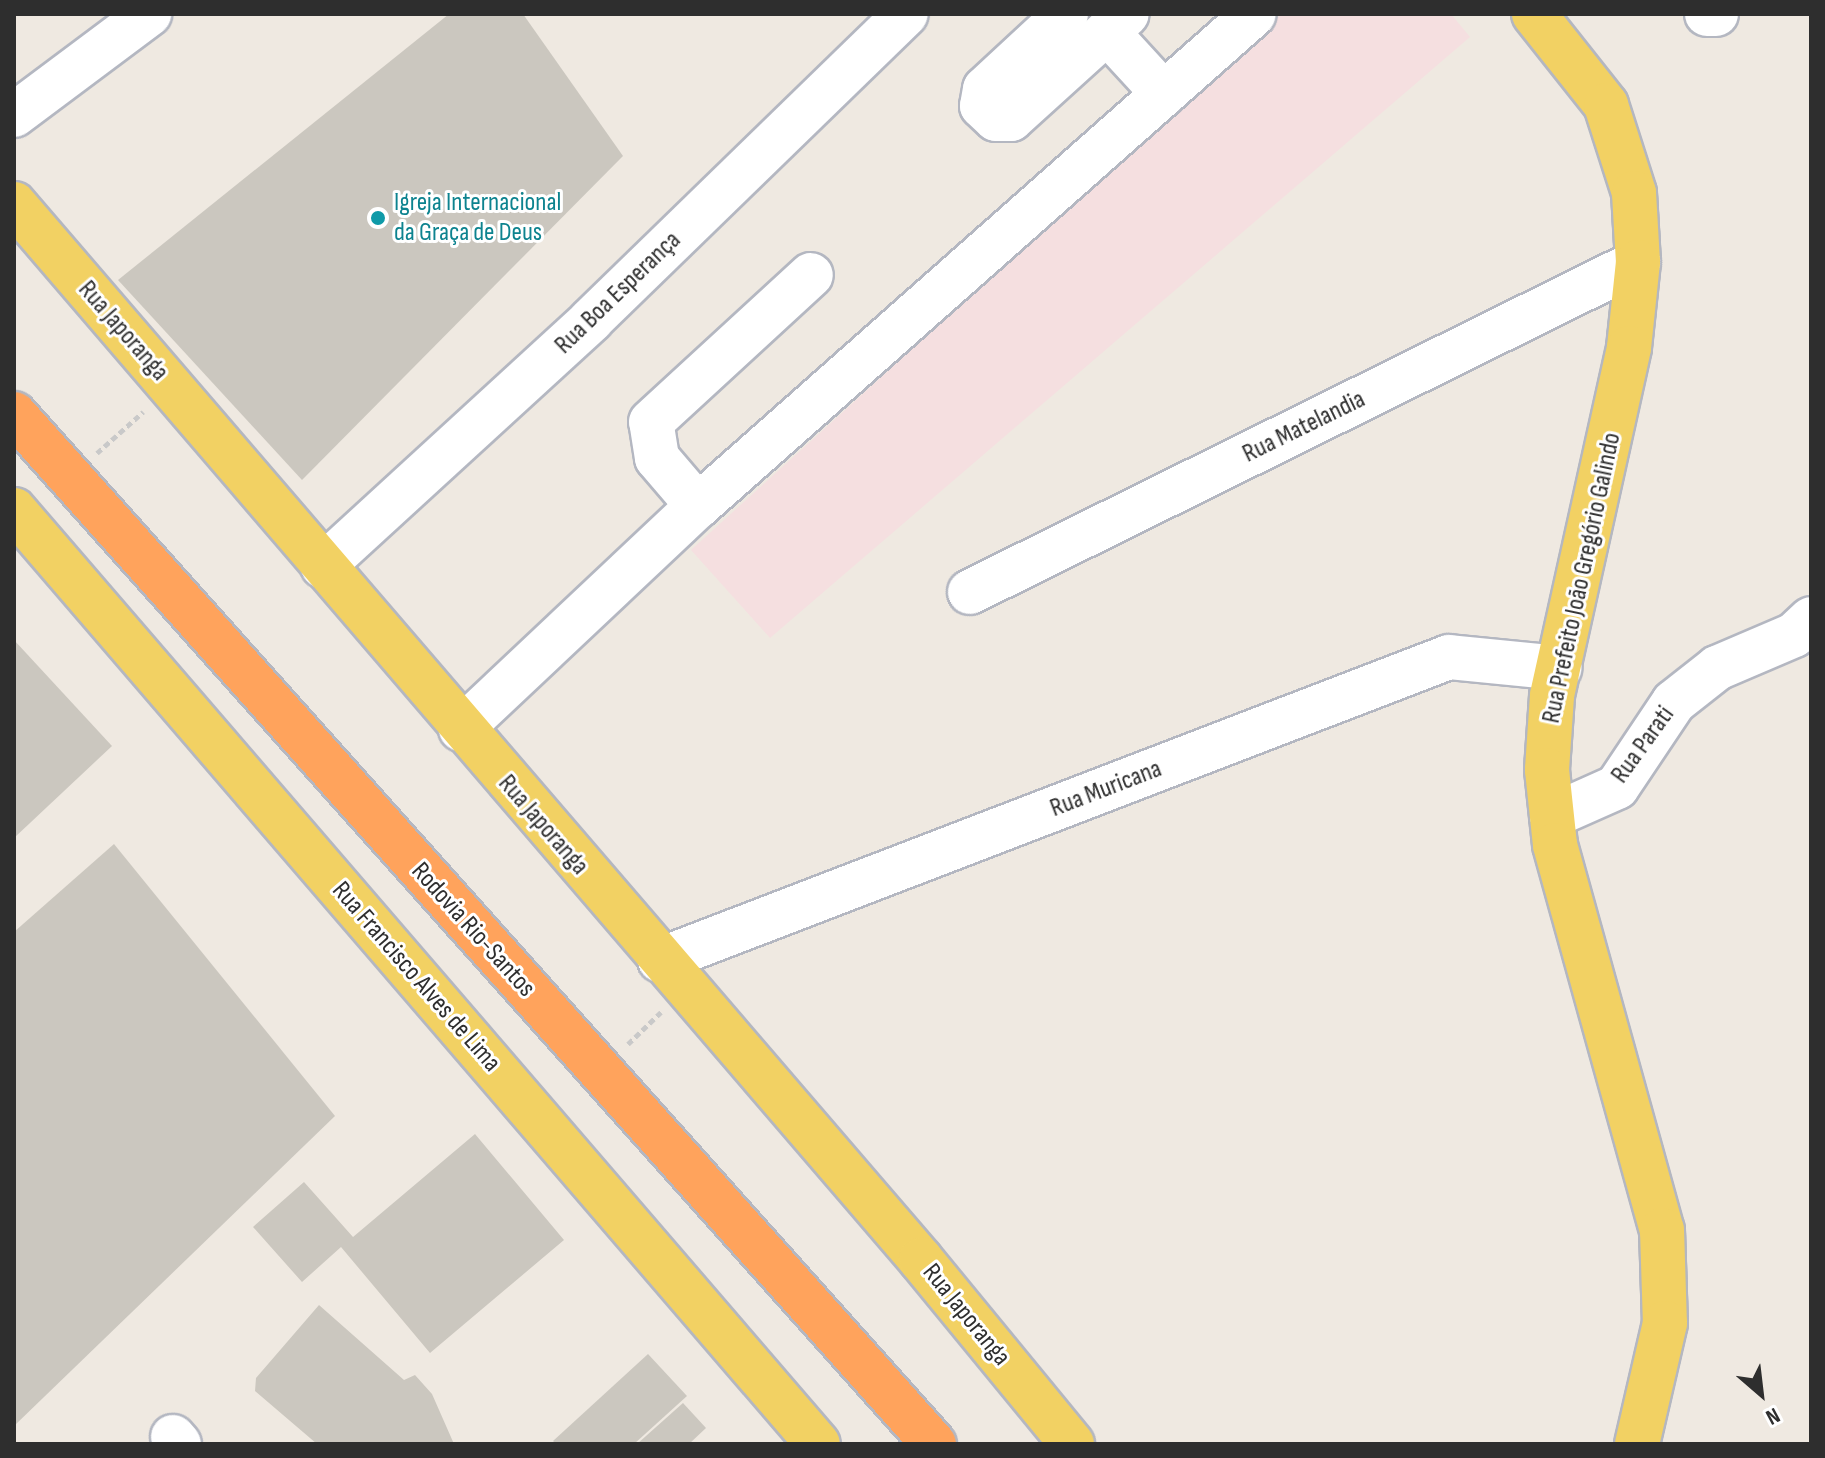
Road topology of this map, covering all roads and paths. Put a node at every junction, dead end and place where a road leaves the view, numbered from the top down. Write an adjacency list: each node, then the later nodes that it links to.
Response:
1 (149, 14): 10 (street)
2 (906, 14): 19 (street, Rua Boa Esperança)
3 (1066, 14): 8 (street)
4 (1254, 14): 9 (street)
5 (1534, 14): 12 (main road, Rua Prefeito João Gregório Galindo)
6 (1707, 14): 7 (street)
7 (1716, 14)
8 (1117, 23): 9 (street)
9 (1164, 94): 17 (street)
10 (14, 115)
11 (14, 204): 14 (main road, Rua Japoranga)
12 (1638, 262): 20 (street, Rua Matelandia); 22 (main road, Rua Prefeito João Gregório Galindo)
13 (811, 275): 17 (street)
14 (171, 387): 16 (path); 19 (main road, Rua Japoranga)
15 (14, 414): 16 (highway, Rodovia Rio-Santos)
16 (71, 477): 26 (highway, Rodovia Rio-Santos)
17 (698, 506): 23 (street)
18 (14, 510): 27 (main road, Rua Francisco Alves de Lima)
19 (323, 566): 23 (main road, Rua Japoranga)
20 (970, 592)
21 (1811, 619): 24 (street, Rua Parati)
22 (1559, 668): 24 (main road, Rua Prefeito João Gregório Galindo); 25 (street, Rua Muricana)
23 (461, 729): 25 (main road, Rua Japoranga)
24 (1552, 816): 30 (main road, Rua Prefeito João Gregório Galindo)
25 (672, 974): 26 (path); 29 (main road, Rua Japoranga)
26 (600, 1072): 28 (highway, Rodovia Rio-Santos)
27 (818, 1444)
28 (934, 1444)
29 (1072, 1444)
30 (1637, 1444)

